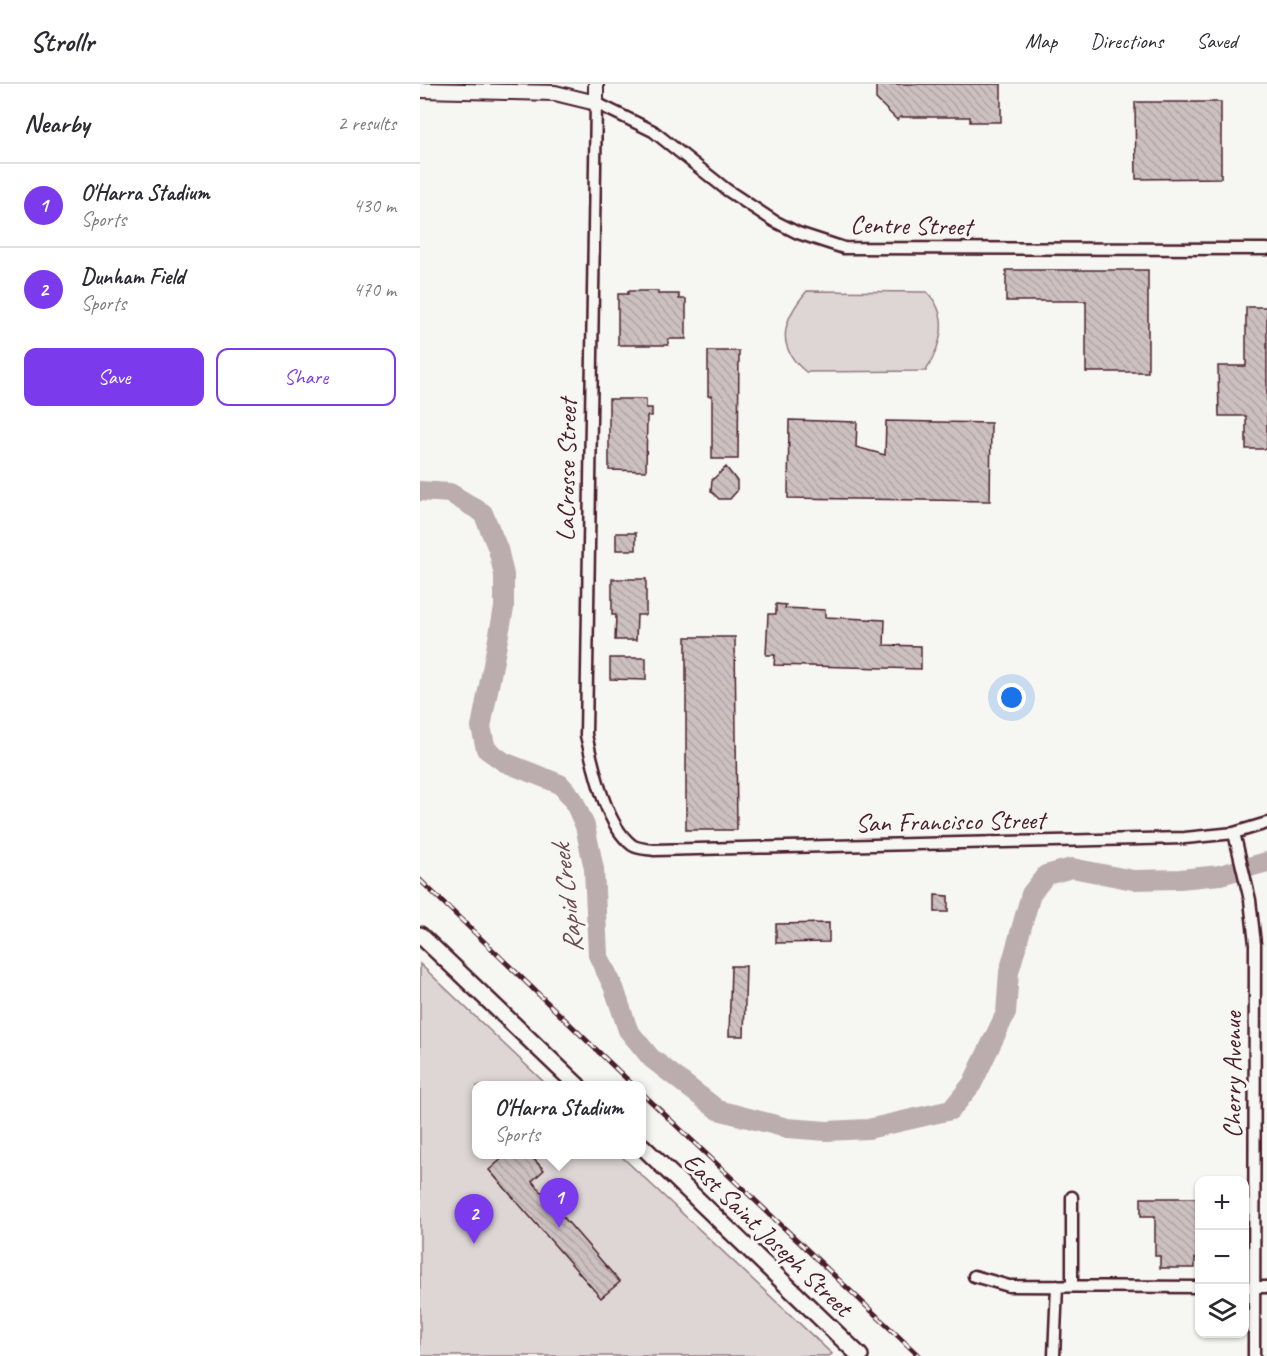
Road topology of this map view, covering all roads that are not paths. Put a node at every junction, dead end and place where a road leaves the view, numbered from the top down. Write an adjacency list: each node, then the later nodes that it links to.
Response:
1 (596, 84): 3 (street, LaCrosse Street)
2 (420, 90): 3 (street)
3 (596, 103): 4 (street, Centre Street); 7 (street, LaCrosse Street)
4 (1267, 249)
5 (1267, 823): 6 (street, San Francisco Street)
6 (1234, 833): 7 (street, San Francisco Street); 16 (street, Cherry Avenue)
7 (633, 846)
8 (420, 935): 9 (main road)
9 (573, 1081)
10 (646, 1150): 18 (main road, East Saint Joseph Street)
11 (1072, 1197): 13 (street)
12 (974, 1276): 14 (street)
13 (1072, 1286): 14 (street); 15 (street)
14 (1057, 1287): 19 (street)
15 (1195, 1287)
16 (1249, 1287): 17 (street); 20 (street, Cherry Avenue)
17 (1267, 1287)
18 (860, 1356)
19 (1054, 1356)
20 (1254, 1356)

